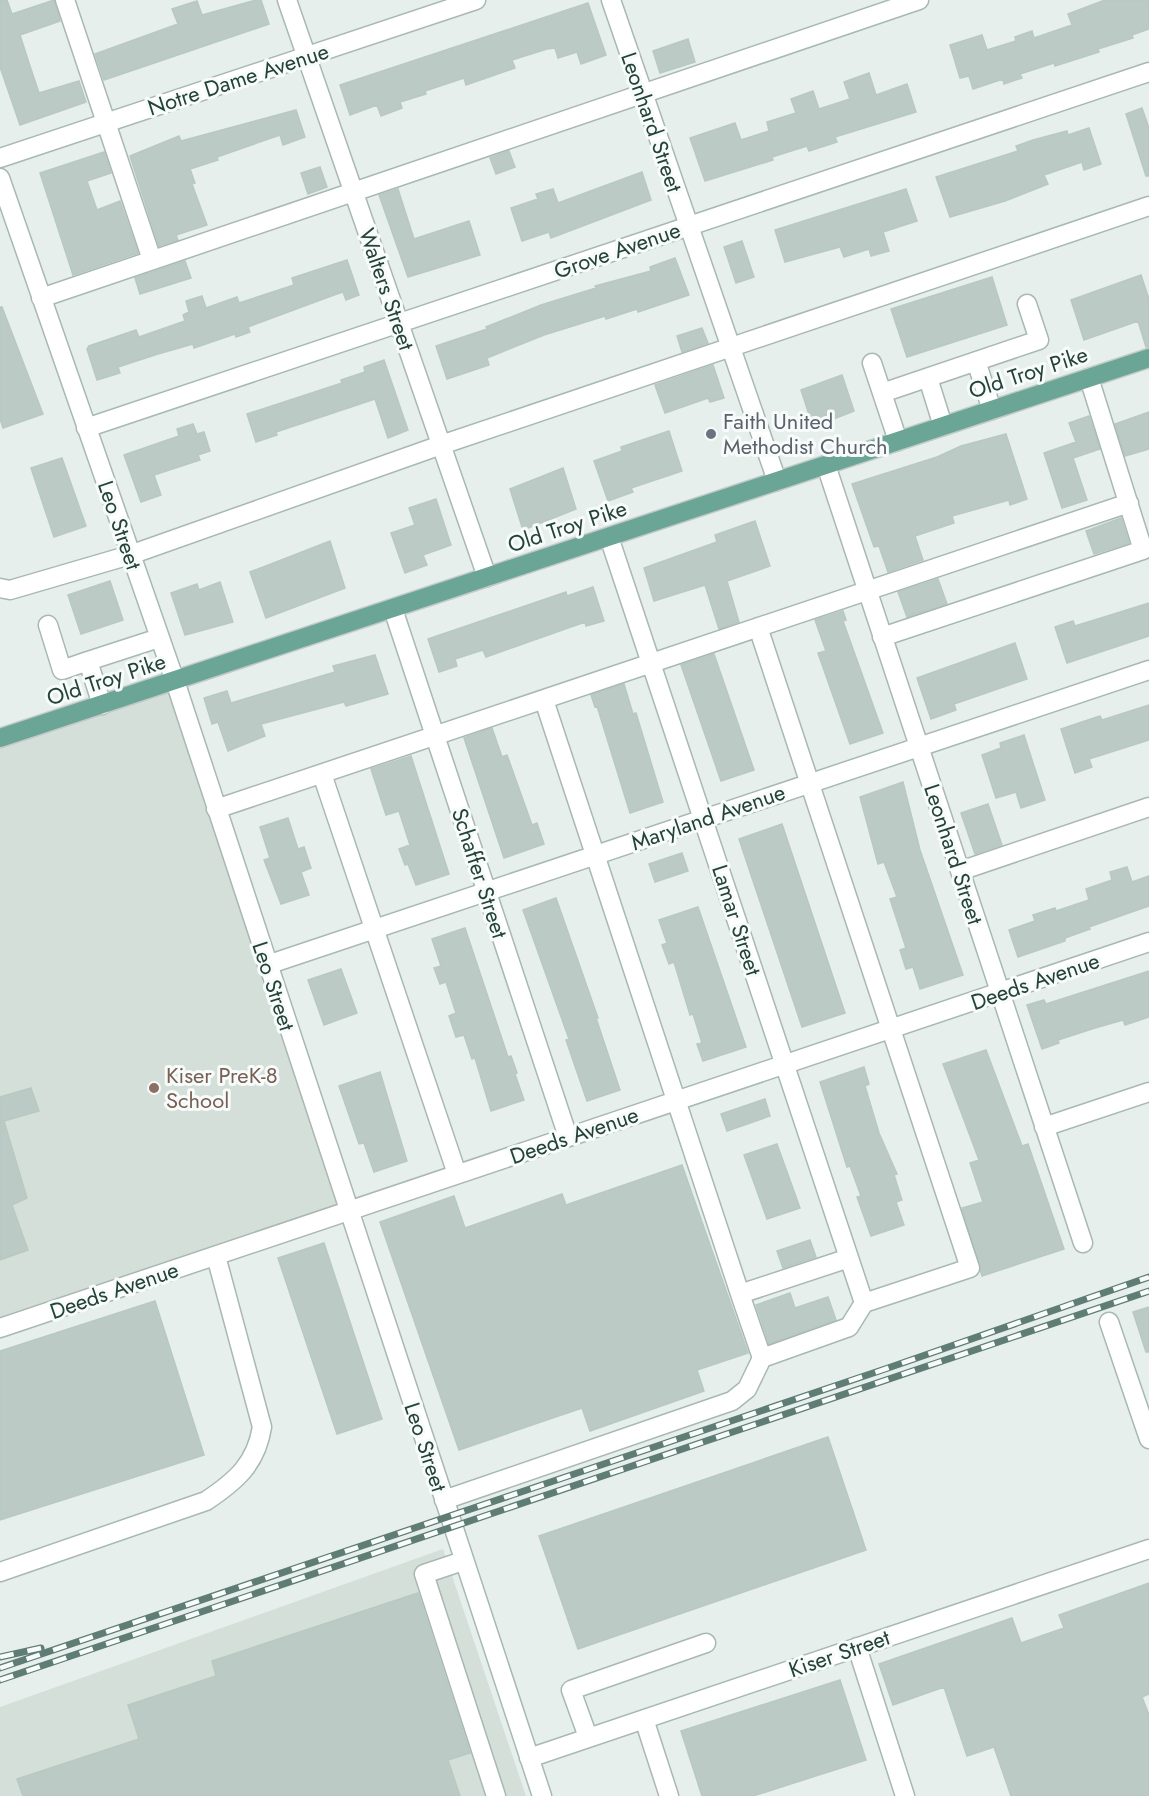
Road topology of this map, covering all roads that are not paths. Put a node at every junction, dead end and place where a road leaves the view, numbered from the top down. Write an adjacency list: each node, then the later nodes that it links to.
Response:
1 (65, 0): 9 (street)
2 (287, 0): 6 (street, Walters Street)
3 (476, 0): 6 (street, Notre Dame Avenue)
4 (611, 0): 8 (street, Leonhard Street)
5 (919, 0): 8 (street)
6 (306, 56): 9 (street, Notre Dame Avenue); 12 (street, Walters Street)
7 (1149, 72): 14 (street, Grove Avenue)
8 (643, 94): 12 (street); 14 (street, Leonhard Street)
9 (106, 123): 10 (street, Notre Dame Avenue); 15 (street)
10 (0, 158)
11 (0, 178): 16 (street, Leo Street)
12 (353, 190): 15 (street); 18 (street, Walters Street)
13 (1149, 206): 19 (street)
14 (688, 226): 18 (street, Grove Avenue); 19 (street, Leonhard Street)
15 (152, 260): 16 (street)
16 (41, 298): 28 (street, Leo Street)
17 (1027, 304): 21 (street)
18 (399, 323): 28 (street, Grove Avenue); 30 (street, Walters Street)
19 (731, 346): 30 (street); 32 (street, Leonhard Street)
20 (1149, 358): 24 (main road, Old Troy Pike)
21 (976, 361): 23 (street); 26 (street)
22 (872, 363): 25 (street)
23 (928, 378): 25 (street); 27 (street)
24 (1089, 378): 26 (main road, Old Troy Pike); 33 (street)
25 (882, 393): 29 (street)
26 (992, 410): 27 (main road, Old Troy Pike)
27 (943, 426): 29 (main road, Old Troy Pike)
28 (86, 428): 36 (street, Leo Street)
29 (898, 441): 31 (main road, Old Troy Pike)
30 (441, 445): 36 (street); 37 (street, Walters Street)
31 (826, 465): 32 (main road, Old Troy Pike); 39 (street, Leonhard Street)
32 (777, 481): 35 (main road, Old Troy Pike)
33 (1129, 503): 34 (street); 39 (street)
34 (1142, 521): 43 (street)
35 (609, 537): 37 (main road, Old Troy Pike); 46 (street, Lamar Street)
36 (130, 555): 38 (street); 44 (street, Leo Street)
37 (487, 578): 40 (main road, Old Troy Pike)
38 (0, 588)
39 (866, 591): 42 (street); 43 (street, Leonhard Street)
40 (393, 609): 48 (main road, Old Troy Pike); 51 (street, Schaffer Street)
41 (48, 626): 45 (street)
42 (758, 627): 46 (street); 55 (street)
43 (882, 637): 53 (street, Leonhard Street)
44 (159, 638): 45 (street); 48 (street, Leo Street)
45 (88, 661): 50 (street)
46 (651, 663): 49 (street); 58 (street, Lamar Street)
47 (1149, 669): 53 (street, Maryland Avenue)
48 (175, 681): 50 (main road, Old Troy Pike); 57 (street, Leo Street)
49 (544, 699): 51 (street); 59 (street)
50 (102, 705): 52 (main road, Old Troy Pike)
51 (435, 736): 54 (street); 61 (street, Schaffer Street)
52 (0, 738)
53 (918, 747): 55 (street, Maryland Avenue); 60 (street, Leonhard Street)
54 (322, 774): 57 (street); 62 (street)
55 (810, 783): 58 (street, Maryland Avenue); 66 (street)
56 (1149, 807): 60 (street)
57 (216, 809): 64 (street, Leo Street)
58 (703, 819): 59 (street, Maryland Avenue); 67 (street, Lamar Street)
59 (595, 855): 61 (street, Maryland Avenue); 69 (street)
60 (960, 871): 65 (street, Leonhard Street)
61 (486, 891): 62 (street, Maryland Avenue); 71 (street, Schaffer Street)
62 (374, 929): 64 (street, Maryland Avenue); 72 (street)
63 (1149, 942): 65 (street, Deeds Avenue)
64 (267, 965): 73 (street, Leo Street)
65 (999, 993): 66 (street, Deeds Avenue); 70 (street, Leonhard Street)
66 (891, 1029): 67 (street, Deeds Avenue); 78 (street)
67 (785, 1065): 69 (street, Deeds Avenue); 76 (street, Lamar Street)
68 (1149, 1092): 70 (street)
69 (676, 1101): 71 (street, Deeds Avenue); 77 (street)
70 (1044, 1127): 74 (street, Leonhard Street)
71 (568, 1137): 72 (street, Deeds Avenue)
72 (457, 1174): 73 (street, Deeds Avenue)
73 (348, 1211): 75 (street, Deeds Avenue); 83 (street, Leo Street)
74 (1083, 1243)
75 (216, 1256): 80 (street, Deeds Avenue); 86 (street)
76 (849, 1258): 77 (street); 78 (street, Lamar Street)
77 (740, 1294): 81 (street)
78 (864, 1303): 81 (street)
79 (1109, 1322): 82 (street)
80 (0, 1328)
81 (762, 1358): 83 (street)
82 (1149, 1439)
83 (444, 1500): 85 (street, Leo Street)
84 (1149, 1549): 88 (street, Kiser Street)
85 (463, 1561): 91 (street, Leo Street); 92 (street)
86 (0, 1572)
87 (706, 1643): 90 (street)
88 (857, 1647): 89 (street, Kiser Street); 95 (street)
89 (644, 1719): 90 (street, Kiser Street); 94 (street)
90 (588, 1737): 91 (street, Kiser Street)
91 (529, 1758): 93 (street, Leo Street)
92 (496, 1796)
93 (542, 1796)
94 (669, 1796)
95 (905, 1796)

